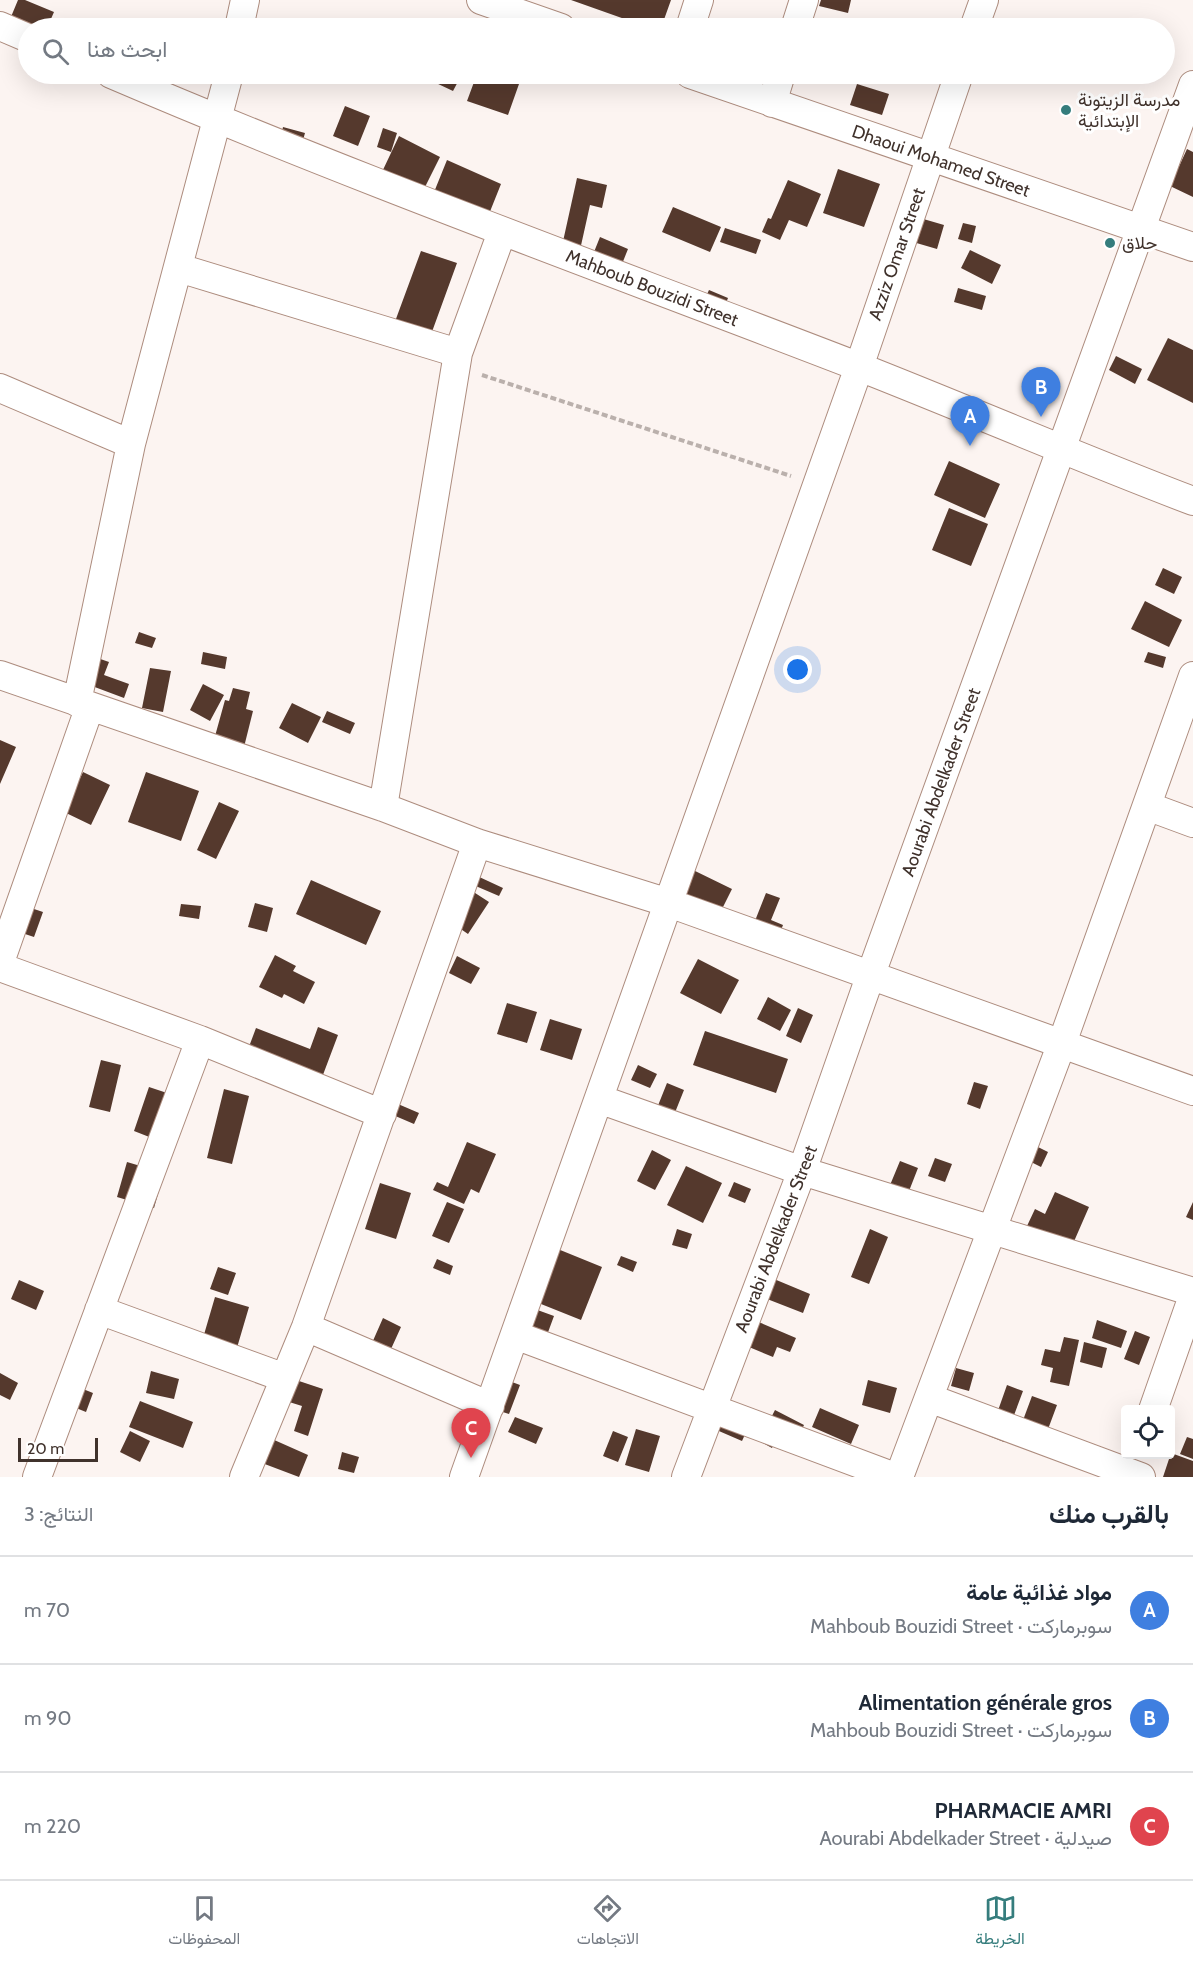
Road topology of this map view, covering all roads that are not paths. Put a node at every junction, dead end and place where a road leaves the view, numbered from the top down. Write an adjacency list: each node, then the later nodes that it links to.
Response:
1 (245, 0): 7 (street)
2 (481, 0): 6 (street)
3 (699, 0): 9 (street)
4 (804, 0): 10 (street)
5 (984, 0): 11 (street)
6 (520, 7): 8 (street)
7 (241, 18)
8 (541, 18)
9 (693, 18)
10 (798, 18)
11 (978, 18)
12 (0, 26): 13 (street)
13 (18, 34)
14 (134, 84): 21 (street, Mahboub Bouzidi Street)
15 (227, 84): 21 (street)
16 (718, 84): 20 (street, Dhaoui Mohamed Street)
17 (778, 84): 20 (street)
18 (956, 84): 22 (street, Azziz Omar Street)
19 (1193, 85): 23 (street, Aourabi Abdelkader Street)
20 (772, 103): 22 (street, Dhaoui Mohamed Street)
21 (219, 120): 24 (street, Mahboub Bouzidi Street); 26 (street)
22 (930, 158): 23 (street, Dhaoui Mohamed Street); 28 (street, Azziz Omar Street)
23 (1142, 229): 25 (street, Dhaoui Mohamed Street); 31 (street, Aourabi Abdelkader Street)
24 (502, 232): 27 (street); 28 (street, Mahboub Bouzidi Street)
25 (1193, 247)
26 (179, 268): 27 (street); 30 (street)
27 (457, 360): 37 (street)
28 (859, 367): 31 (street, Mahboub Bouzidi Street); 40 (street, Azziz Omar Street)
29 (0, 388): 30 (street)
30 (130, 444): 35 (street)
31 (1063, 450): 32 (street, Mahboub Bouzidi Street); 43 (street, Aourabi Abdelkader Street)
32 (1193, 501)
33 (0, 675): 35 (street)
34 (1193, 676): 36 (street)
35 (84, 704): 37 (street); 41 (street)
36 (1147, 806): 38 (street); 45 (street)
37 (382, 807): 39 (street)
38 (1193, 823)
39 (477, 843): 40 (street); 48 (street)
40 (669, 903): 43 (street); 47 (street, Azziz Omar Street)
41 (0, 962)
42 (0, 967): 44 (street)
43 (871, 974): 45 (street); 49 (street, Aourabi Abdelkader Street)
44 (200, 1040): 48 (street); 52 (street)
45 (1062, 1043): 46 (street); 50 (street)
46 (1193, 1091)
47 (599, 1099): 49 (street); 54 (street, Azziz Omar Street)
48 (382, 1114): 53 (street)
49 (802, 1171): 50 (street); 59 (street, Aourabi Abdelkader Street)
50 (993, 1228): 51 (street); 56 (street)
51 (1193, 1294): 57 (street)
52 (99, 1310): 55 (street); 61 (street)
53 (306, 1327): 55 (street); 58 (street)
54 (515, 1335): 58 (street, Azziz Omar Street); 59 (street)
55 (285, 1378): 62 (street)
56 (929, 1398): 60 (street); 66 (street)
57 (1155, 1405)
58 (489, 1406): 63 (street, Azziz Omar Street)
59 (712, 1407): 64 (street, Aourabi Abdelkader Street); 65 (street)
60 (1135, 1470)
61 (37, 1477)
62 (244, 1477)
63 (464, 1477)
64 (686, 1477)
65 (895, 1477)
66 (900, 1477)

